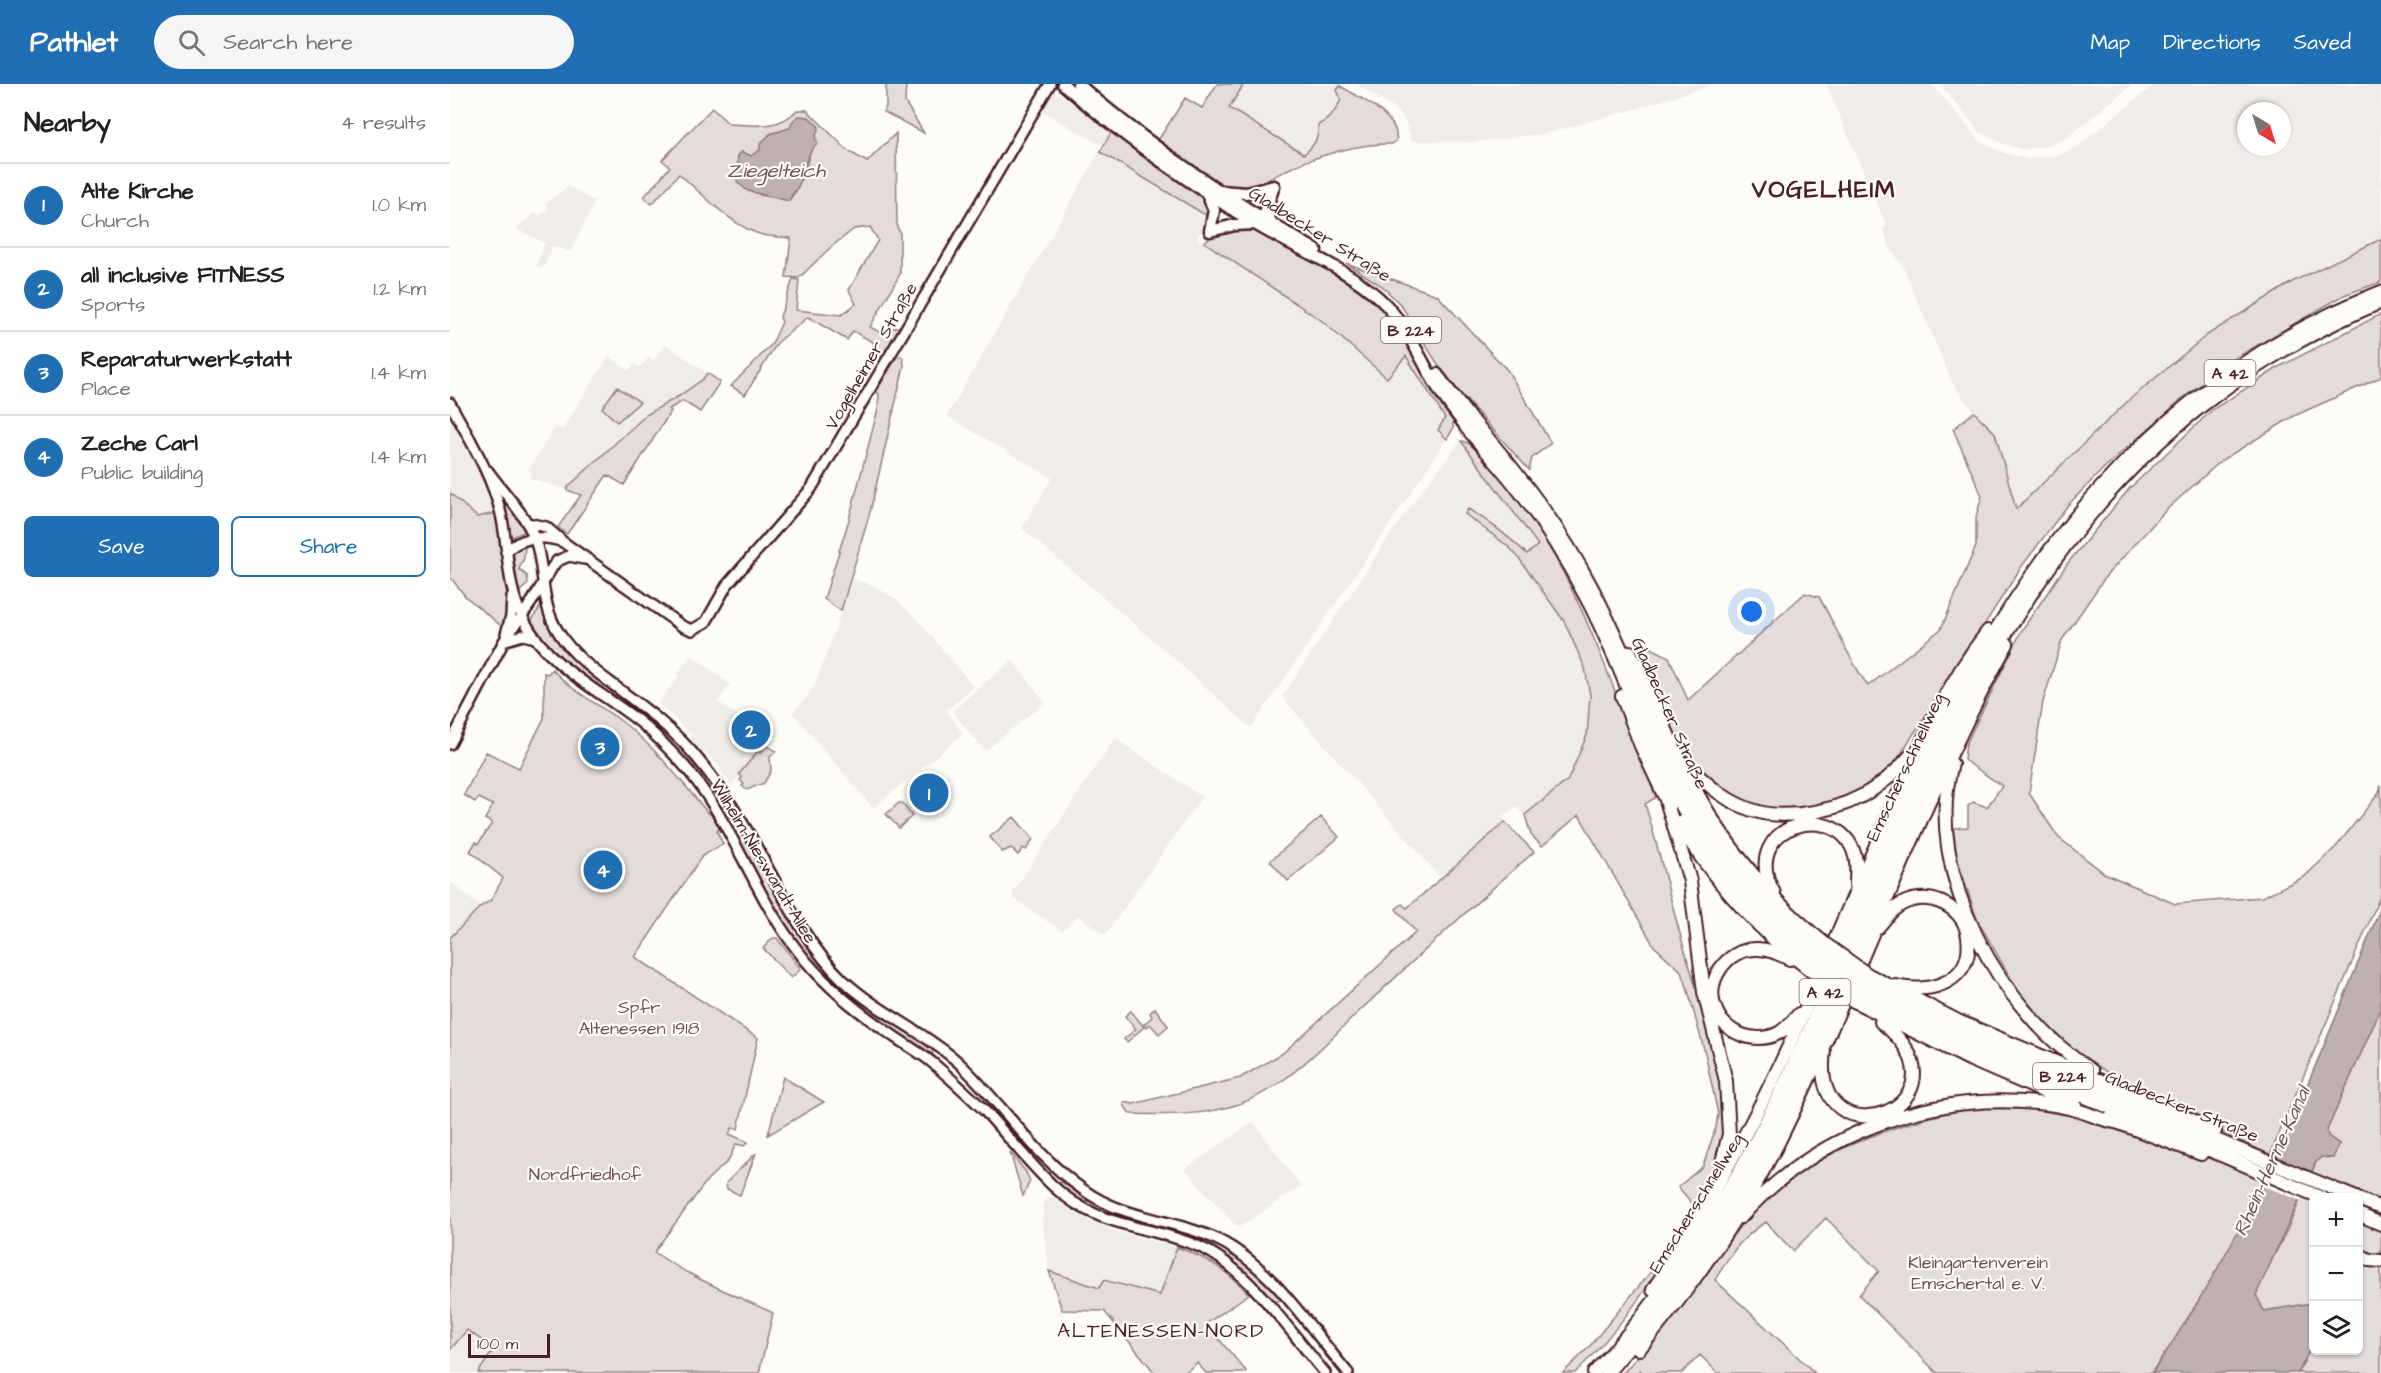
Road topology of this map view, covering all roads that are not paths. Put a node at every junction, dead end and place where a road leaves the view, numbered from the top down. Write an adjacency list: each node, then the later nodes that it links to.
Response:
1 (1050, 84): 20 (main road, Vogelheimer Straße)
2 (1063, 84): 4 (main road, Gladbecker Straße / B 224)
3 (1078, 84): 5 (main road, Gladbecker Straße / B 224)
4 (1206, 191): 6 (main road, Gladbecker Straße / B 224); 6 (main road)
5 (1220, 191): 7 (main road, Gladbecker Straße / B 224); 7 (main road)
6 (1256, 224): 11 (main road, Gladbecker Straße / B 224)
7 (1272, 225): 11 (main road, Gladbecker Straße / B 224)
8 (2381, 292): 24 (highway, Emscherschnellweg / A 42)
9 (2381, 302): 17 (highway, Emscherschnellweg / A 42)
10 (450, 403): 12 (main road)
11 (1470, 424): 23 (highway, Gladbecker Straße / B 224); 27 (highway, Gladbecker Straße / B 224)
12 (476, 451): 13 (main road, Wilhelm-Nieswandt-Allee); 19 (main road, Wilhelm-Nieswandt-Allee)
13 (527, 523): 14 (main road, Wilhelm-Nieswandt-Allee); 16 (main road)
14 (534, 538): 15 (main road); 16 (main road); 18 (main road, Wilhelm-Nieswandt-Allee)
15 (522, 542): 18 (main road); 19 (main road)
16 (563, 542): 20 (main road)
17 (2066, 543): 32 (highway); 63 (highway, Emscherschnellweg / A 42)
18 (538, 551): 21 (main road, Wilhelm-Nieswandt-Allee)
19 (506, 552): 22 (main road, Wilhelm-Nieswandt-Allee)
20 (590, 561): 21 (main road)
21 (542, 584): 25 (main road); 53 (main road, Wilhelm-Nieswandt-Allee)
22 (512, 589): 25 (main road); 26 (main road, Wilhelm-Nieswandt-Allee); 29 (main road)
23 (1593, 590): 30 (highway); 38 (highway, Gladbecker Straße / B 224)
24 (2021, 590): 31 (highway); 62 (highway, Emscherschnellweg / A 42)
25 (533, 600): 26 (main road)
26 (521, 616): 28 (main road, Wilhelm-Nieswandt-Allee); 29 (main road)
27 (1602, 628): 34 (highway); 38 (highway, Gladbecker Straße / B 224)
28 (536, 639): 29 (main road); 54 (main road, Wilhelm-Nieswandt-Allee)
29 (504, 641): 33 (main road)
30 (1667, 731): 31 (highway); 36 (highway)
31 (1926, 735): 35 (highway)
32 (1958, 740): 37 (highway); 42 (highway)
33 (450, 744)
34 (1666, 800): 38 (highway); 49 (highway)
35 (1856, 889): 36 (highway); 40 (highway)
36 (1781, 905): 38 (highway)
37 (1869, 940): 39 (highway); 41 (highway)
38 (1815, 959): 39 (highway, Gladbecker Straße / B 224, bridge); 39 (highway, bridge); 40 (highway)
39 (1860, 987): 41 (highway); 42 (highway); 43 (highway); 44 (highway, Gladbecker Straße / B 224); 45 (highway, Gladbecker Straße / B 224)
40 (1809, 1001): 49 (highway)
41 (1830, 1030): 55 (highway)
42 (2115, 1087): 44 (highway)
43 (2115, 1122): 45 (highway); 55 (highway)
44 (2268, 1161): 47 (highway, Gladbecker Straße / B 224)
45 (2257, 1170): 46 (highway, B 224)
46 (2312, 1193)
47 (2345, 1193)
48 (2363, 1200): 50 (highway, Gladbecker Straße / B 224)
49 (1708, 1203): 62 (highway)
50 (2381, 1208)
51 (2363, 1216): 52 (highway)
52 (2381, 1224)
53 (1182, 1227): 54 (main road); 56 (main road, Wilhelm-Nieswandt-Allee)
54 (1173, 1238): 58 (main road, Wilhelm-Nieswandt-Allee)
55 (1722, 1238): 64 (highway)
56 (1231, 1247): 58 (main road); 61 (main road, Wilhelm-Nieswandt-Allee)
57 (2363, 1257): 59 (highway)
58 (1220, 1258): 60 (main road, Wilhelm-Nieswandt-Allee)
59 (2381, 1261)
60 (1325, 1373)
61 (1348, 1373)
62 (1593, 1373)
63 (1607, 1373)
64 (1618, 1373)

